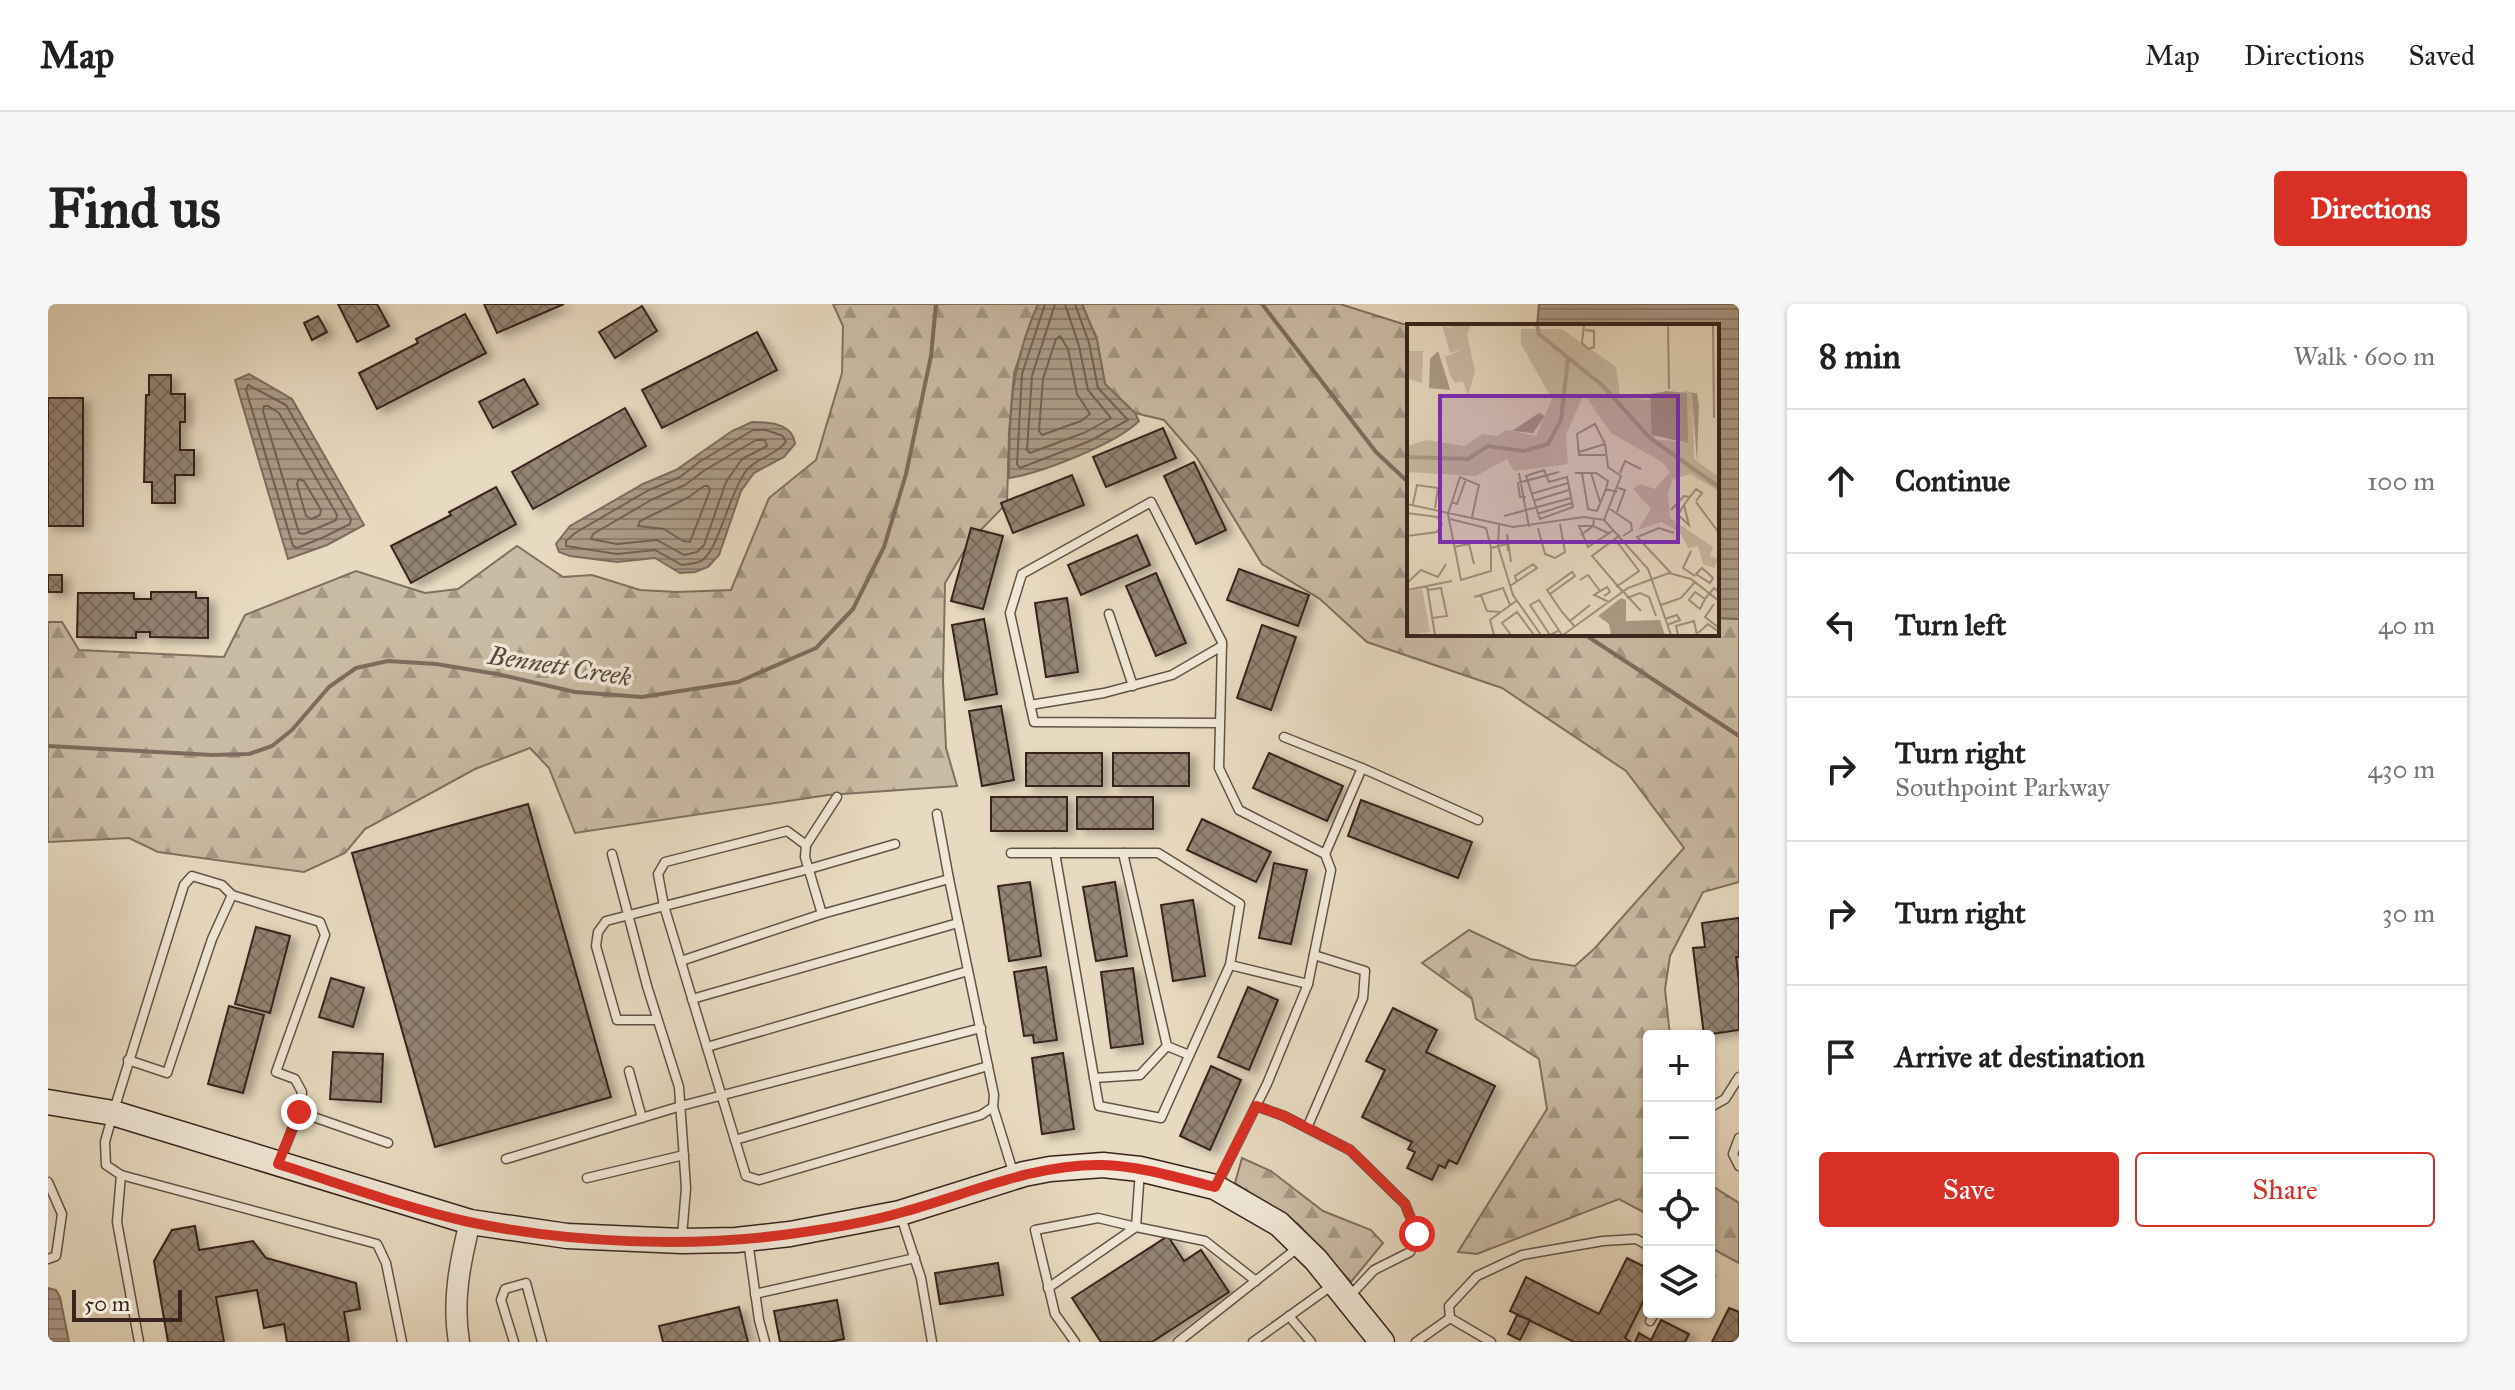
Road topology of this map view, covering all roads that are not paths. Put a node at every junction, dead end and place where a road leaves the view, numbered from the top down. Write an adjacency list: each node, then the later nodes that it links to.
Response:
1 (1109, 614): 3 (lane)
2 (1222, 646): 3 (lane); 4 (lane); 5 (lane)
3 (1133, 686): 4 (lane)
4 (1030, 705): 5 (lane)
5 (1218, 723): 17 (lane)
6 (1284, 737): 7 (lane)
7 (1362, 768): 10 (lane); 17 (lane)
8 (837, 797): 12 (lane)
9 (937, 814): 19 (lane)
10 (1478, 820)
11 (895, 844): 18 (lane)
12 (806, 845): 18 (lane); 21 (lane)
13 (1011, 853): 14 (lane)
14 (1055, 853): 15 (lane); 40 (lane)
15 (1123, 853): 27 (lane); 33 (lane)
16 (612, 854): 23 (lane)
17 (1325, 854): 25 (lane)
18 (809, 869): 21 (lane); 22 (lane)
19 (949, 879): 22 (lane); 24 (lane)
20 (232, 895): 36 (lane); 36 (lane); 47 (lane)
21 (664, 906): 23 (lane); 26 (lane)
22 (822, 914): 26 (lane)
23 (628, 916): 31 (lane); 31 (lane)
24 (958, 923): 28 (lane); 30 (lane)
25 (1314, 955): 29 (lane); 50 (lane)
26 (681, 961): 30 (lane)
27 (1230, 965): 29 (lane); 35 (lane)
28 (968, 971): 32 (lane); 34 (lane)
29 (1308, 984): 45 (lane)
30 (692, 999): 34 (lane)
31 (657, 1020): 44 (lane)
32 (981, 1028): 37 (lane); 41 (lane)
33 (1167, 1046): 35 (lane); 40 (lane)
34 (707, 1047): 41 (lane)
35 (1189, 1055): 40 (lane)
36 (128, 1060): 48 (lane)
37 (988, 1066): 46 (lane); 52 (lane)
38 (629, 1071): 49 (lane)
39 (1739, 1077): 43 (lane)
40 (1094, 1078)
41 (722, 1095): 44 (lane); 52 (lane)
42 (48, 1102): 48 (main road)
43 (1715, 1105)
44 (681, 1106): 49 (lane); 54 (lane)
45 (1256, 1106): 50 (lane); 63 (lane)
46 (993, 1107): 52 (lane); 60 (lane)
47 (299, 1112): 53 (lane); 56 (lane)
48 (113, 1113): 56 (main road); 59 (lane)
49 (642, 1118): 55 (lane)
50 (1307, 1128): 75 (lane)
51 (1739, 1138): 57 (lane)
52 (735, 1140)
53 (388, 1143)
54 (684, 1155): 61 (lane); 68 (lane)
55 (506, 1159)
56 (278, 1164): 65 (main road)
57 (1739, 1166)
58 (1140, 1169): 60 (main road); 63 (main road); 66 (lane)
59 (121, 1175): 79 (lane); 80 (lane)
60 (1015, 1177): 64 (main road)
61 (587, 1178)
62 (48, 1182): 72 (lane)
63 (1215, 1187): 70 (main road)
64 (900, 1213): 67 (main road); 71 (lane)
65 (470, 1222): 68 (main road); 81 (street)
66 (1136, 1227): 73 (lane); 74 (lane); 74 (lane)
67 (747, 1239): 68 (main road); 76 (lane)
68 (682, 1241)
69 (1643, 1243): 78 (lane)
70 (1302, 1245): 73 (lane); 75 (main road)
71 (915, 1258): 76 (lane); 85 (lane)
72 (48, 1259)
73 (1256, 1281): 87 (lane)
74 (1048, 1288): 86 (lane)
75 (1341, 1291): 77 (lane); 90 (main road)
76 (755, 1294): 84 (lane)
77 (1289, 1316): 88 (lane); 89 (lane)
78 (1450, 1318): 91 (lane); 92 (lane)
79 (139, 1342)
80 (402, 1342)
81 (459, 1342)
82 (514, 1342): 83 (lane)
83 (542, 1342)
84 (765, 1342)
85 (932, 1342)
86 (1075, 1342)
87 (1178, 1342)
88 (1253, 1342)
89 (1311, 1342)
90 (1382, 1342)
91 (1416, 1342)
92 (1491, 1342)

